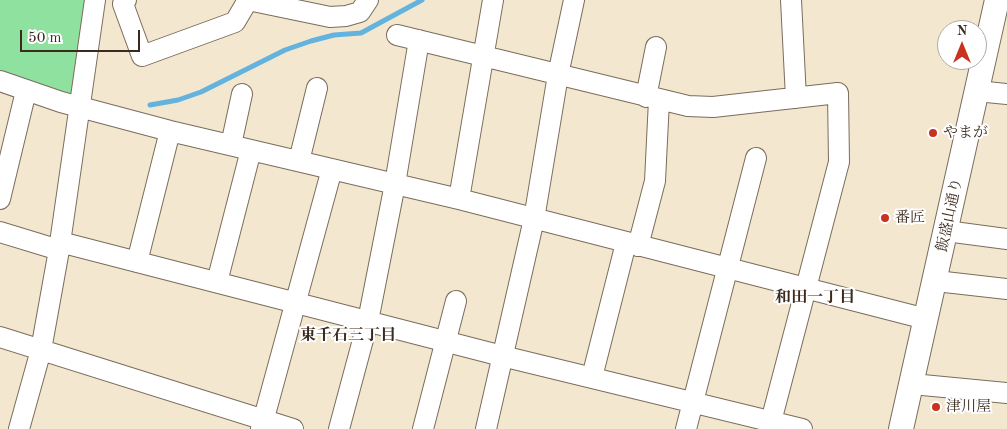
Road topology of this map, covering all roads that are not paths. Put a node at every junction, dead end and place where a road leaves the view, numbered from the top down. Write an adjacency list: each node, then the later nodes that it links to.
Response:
1 (96, 0): 7 (street); 22 (street)
2 (248, 0): 3 (street); 7 (street)
3 (368, 0)
4 (493, 0): 12 (street)
5 (574, 0): 13 (street)
6 (791, 0): 20 (street)
7 (125, 2)
8 (992, 2): 17 (street, 飯盛山通り)
9 (398, 35): 10 (street)
10 (418, 40): 12 (street); 30 (street)
11 (656, 47): 21 (street)
12 (484, 56): 13 (street); 32 (street)
13 (558, 75): 21 (street); 33 (street)
14 (0, 81): 16 (street)
15 (317, 88): 28 (street)
16 (26, 91): 22 (street); 24 (street)
17 (977, 91): 19 (street); 34 (street, 飯盛山通り)
18 (242, 94): 25 (street)
19 (1007, 94)
20 (796, 98): 21 (street); 43 (street)
21 (652, 99): 37 (street)
22 (80, 107): 23 (street); 38 (street)
23 (170, 131): 25 (street); 39 (street)
24 (7, 143): 31 (street)
25 (231, 145): 26 (street)
26 (251, 150): 28 (street); 42 (street)
27 (756, 158): 40 (street)
28 (299, 161): 29 (street)
29 (332, 169): 30 (street); 46 (street)
30 (394, 184): 32 (street); 48 (street)
31 (0, 199)
32 (459, 200): 33 (street)
33 (534, 219): 37 (street); 52 (street)
34 (946, 231): 36 (street); 41 (street, 飯盛山通り)
35 (0, 232): 38 (street)
36 (1007, 239)
37 (632, 244): 40 (street); 53 (street)
38 (60, 246): 39 (street); 51 (street)
39 (138, 262): 42 (street)
40 (728, 269): 43 (street); 56 (street)
41 (936, 281): 44 (street); 47 (street, 飯盛山通り)
42 (217, 282): 46 (street)
43 (806, 289): 47 (street); 58 (street)
44 (1007, 289)
45 (456, 301): 50 (street)
46 (297, 303): 48 (street); 57 (street)
47 (926, 319): 54 (street, 飯盛山通り)
48 (368, 321): 50 (street); 61 (street)
49 (0, 338): 51 (street)
50 (446, 341): 52 (street); 62 (street)
51 (41, 350): 57 (street); 59 (street)
52 (502, 356): 53 (street); 63 (street)
53 (592, 378): 56 (street)
54 (912, 384): 55 (street); 66 (street, 飯盛山通り)
55 (1007, 393)
56 (693, 402): 58 (street); 64 (street)
57 (263, 425): 60 (street)
58 (771, 425): 65 (street)
59 (20, 429)
60 (292, 429)
61 (339, 429)
62 (423, 429)
63 (486, 429)
64 (686, 429)
65 (802, 429)
66 (901, 429)

